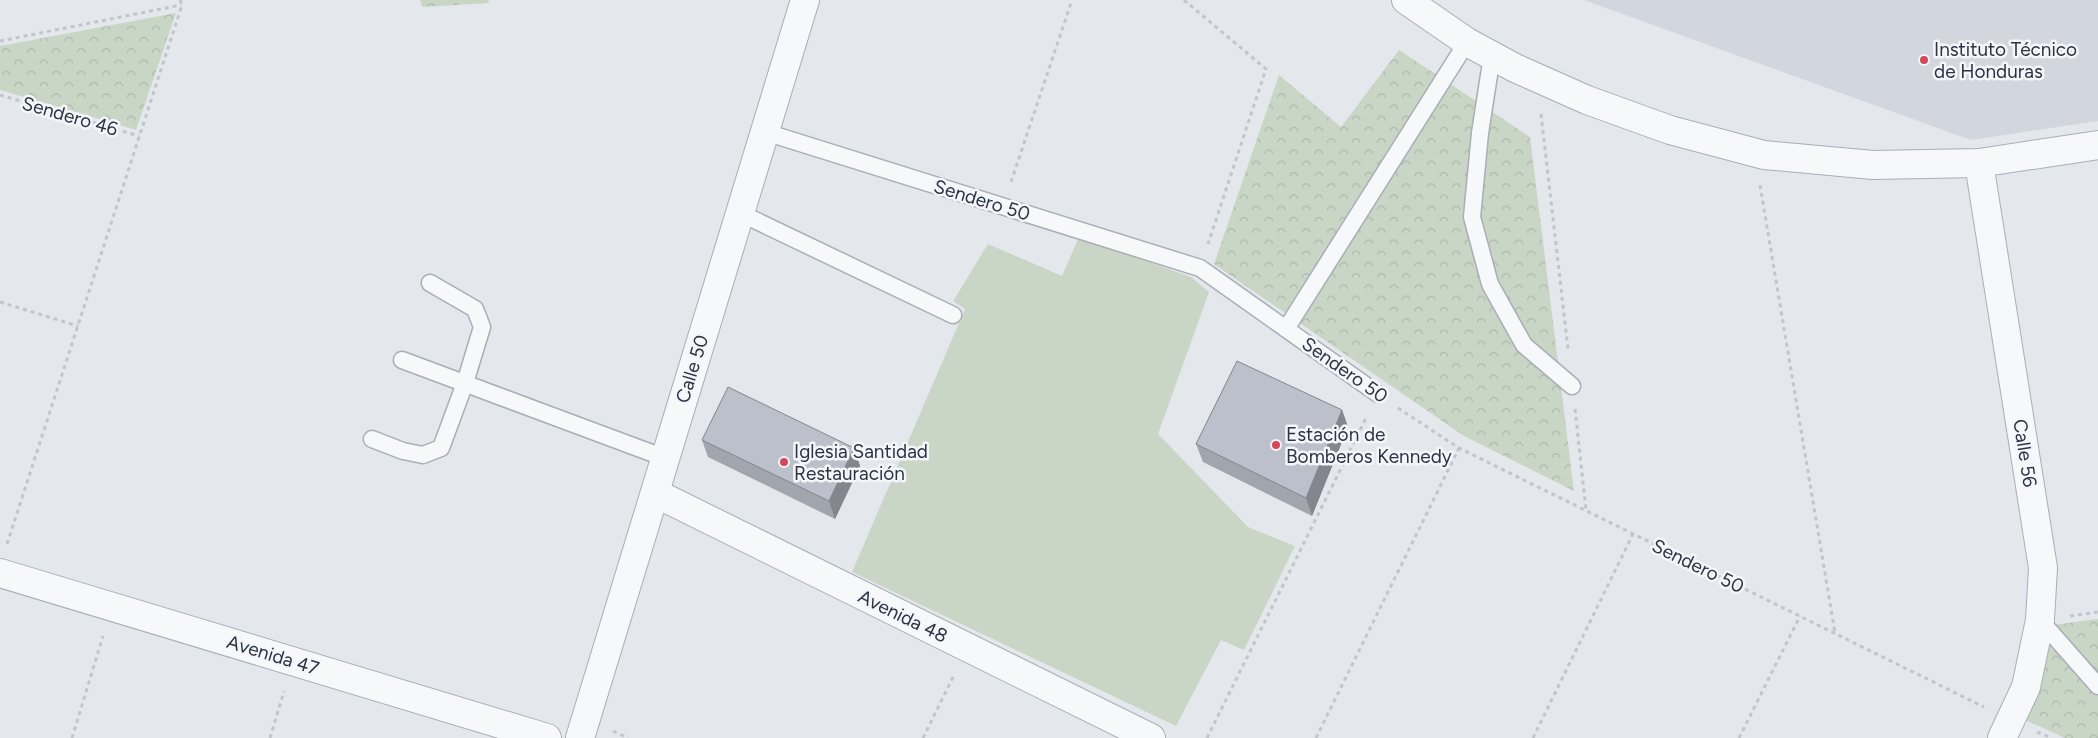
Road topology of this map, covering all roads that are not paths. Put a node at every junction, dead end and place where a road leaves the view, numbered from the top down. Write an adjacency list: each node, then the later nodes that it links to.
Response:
1 (805, 0): 5 (street, Calle 50)
2 (1406, 0): 3 (street)
3 (1467, 42): 4 (street); 11 (lane)
4 (1492, 56): 7 (street); 14 (lane)
5 (765, 132): 8 (street, Calle 50); 11 (lane, Sendero 50)
6 (2098, 144): 7 (street)
7 (1979, 163): 20 (street, Calle 56)
8 (740, 213): 10 (lane); 17 (street, Calle 50)
9 (430, 283): 13 (lane)
10 (953, 315)
11 (1286, 329): 15 (lane, Sendero 50)
12 (402, 360): 13 (lane)
13 (466, 383): 16 (lane); 17 (lane)
14 (1572, 386)
15 (1378, 394)
16 (372, 439)
17 (665, 458): 18 (street, Calle 50)
18 (655, 493): 24 (street, Calle 50); 25 (street, Avenida 48)
19 (0, 573): 23 (street, Avenida 47)
20 (2040, 620): 21 (lane); 22 (street, Calle 56)
21 (2098, 686)
22 (2006, 729)
23 (547, 738)
24 (580, 738)
25 (1151, 738)

